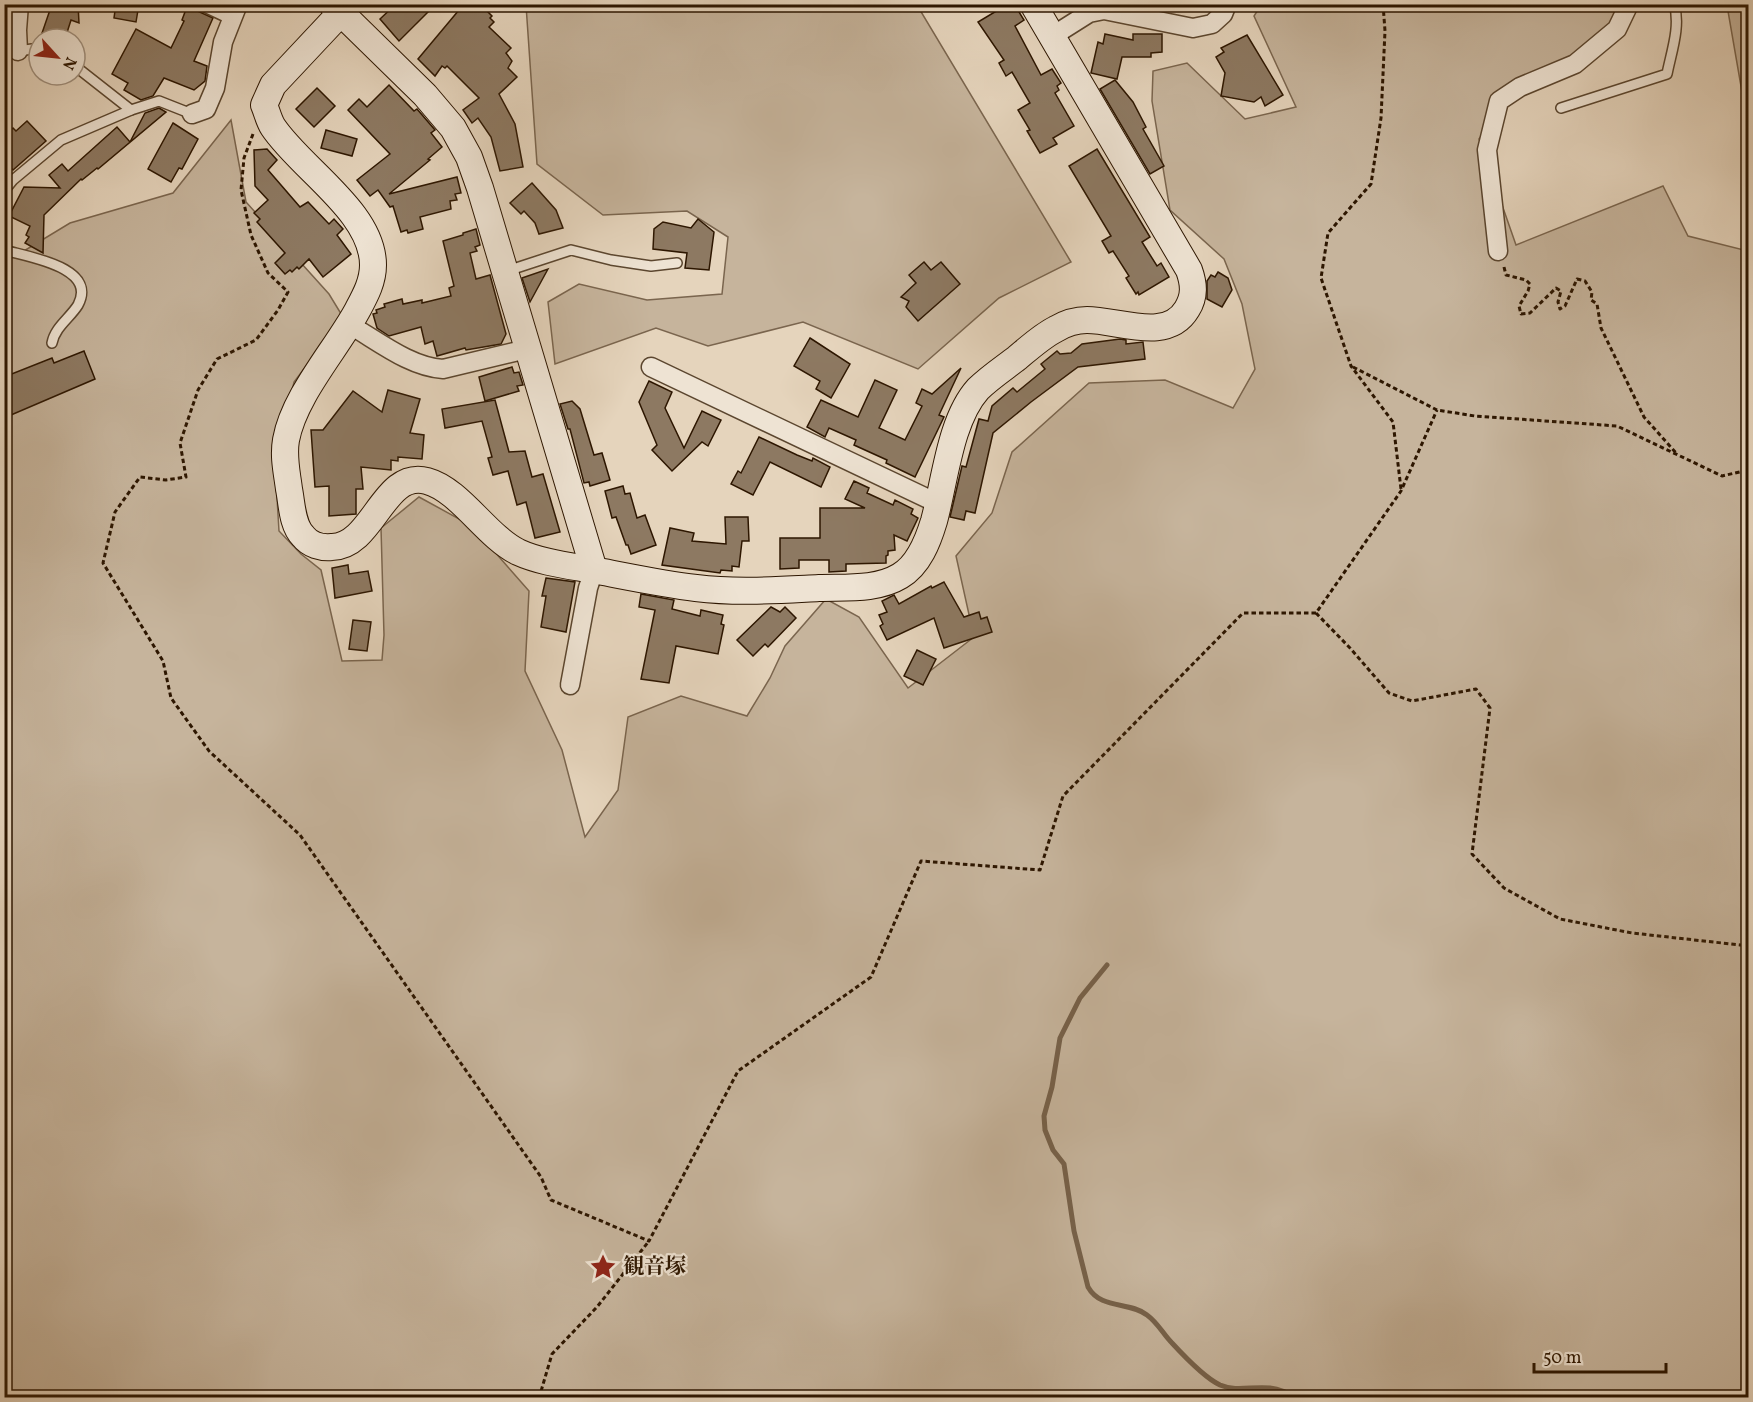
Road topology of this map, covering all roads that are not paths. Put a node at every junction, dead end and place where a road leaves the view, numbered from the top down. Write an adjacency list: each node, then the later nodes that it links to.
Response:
1 (19, 4): 11 (street)
2 (198, 4): 8 (lane)
3 (1033, 4): 9 (street)
4 (1227, 4): 9 (street)
5 (1629, 4): 18 (street)
6 (1674, 4): 13 (lane)
7 (341, 7): 20 (street); 21 (street)
8 (235, 12): 15 (street)
9 (1051, 37): 25 (street)
10 (27, 50): 11 (lane)
11 (18, 51)
12 (87, 75): 14 (lane)
13 (1561, 108)
14 (131, 110): 15 (lane); 16 (lane)
15 (192, 114)
16 (4, 191)
17 (4, 250): 22 (lane)
18 (1498, 251)
19 (677, 263): 20 (lane)
20 (504, 272): 23 (street)
21 (350, 325): 23 (street); 26 (street)
22 (52, 343)
23 (527, 349): 26 (street)
24 (651, 367): 25 (street)
25 (939, 504): 26 (street)
26 (594, 570): 27 (street)
27 (570, 685)

